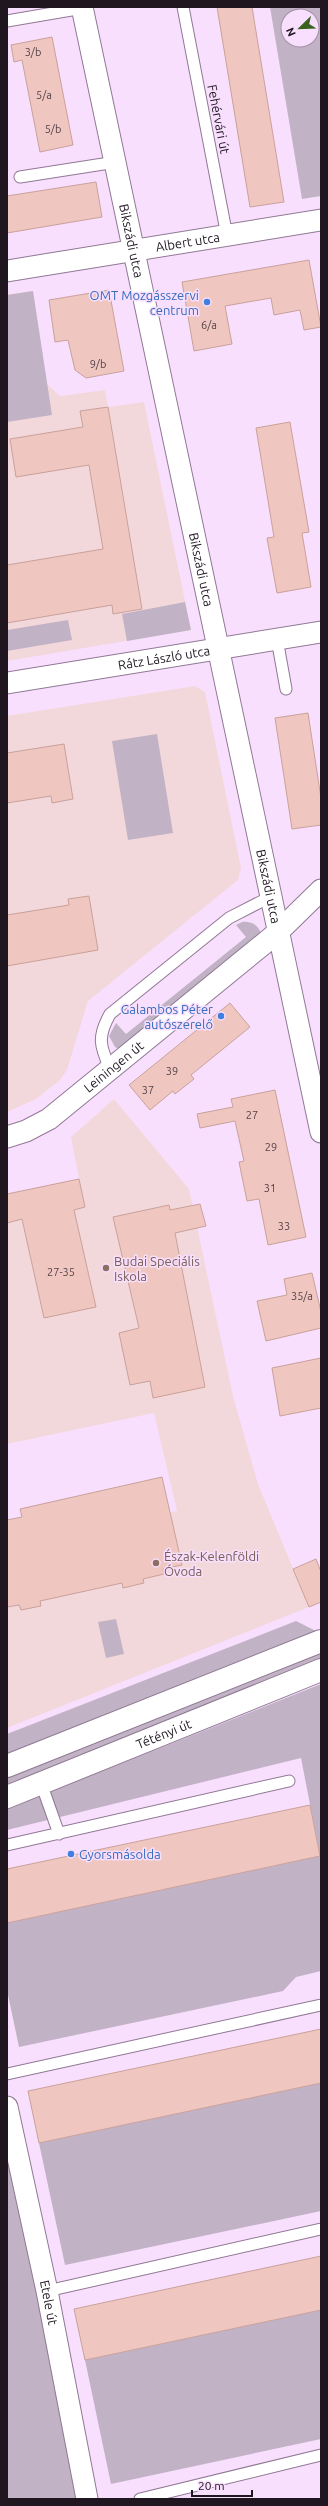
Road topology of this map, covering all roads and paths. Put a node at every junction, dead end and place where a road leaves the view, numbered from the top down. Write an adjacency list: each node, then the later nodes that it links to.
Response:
1 (183, 7): 7 (lane, Fehérvári út)
2 (82, 8): 3 (lane); 4 (street, Bikszádi utca)
3 (7, 21)
4 (116, 162): 5 (lane); 8 (street, Bikszádi utca)
5 (20, 177)
6 (321, 220): 7 (street, Albert utca)
7 (227, 236): 8 (street, Albert utca)
8 (136, 251): 9 (street, Albert utca); 12 (street, Bikszádi utca)
9 (7, 271)
10 (321, 632): 11 (street, Rátz László utca)
11 (277, 639): 12 (street, Rátz László utca); 14 (lane)
12 (218, 649): 13 (street, Rátz László utca); 16 (street, Bikszádi utca)
13 (7, 683)
14 (286, 689)
15 (321, 890): 17 (street, Leiningen út)
16 (270, 897): 17 (street, Bikszádi utca); 18 (lane)
17 (277, 933): 18 (street, Leiningen út); 19 (street, Bikszádi utca)
18 (110, 1069): 21 (street, Leiningen út)
19 (318, 1104): 20 (street, Bikszádi utca)
20 (321, 1132)
21 (7, 1137)
22 (321, 1641): 24 (street)
23 (321, 1670): 26 (street, Tétényi út)
24 (7, 1766)
25 (289, 1781): 28 (lane)
26 (41, 1783): 27 (street, Tétényi út); 28 (lane)
27 (7, 1797)
28 (60, 1834): 29 (lane)
29 (7, 1845)
30 (321, 2004): 31 (lane)
31 (7, 2074)
32 (7, 2107): 34 (street, Etele út)
33 (321, 2229): 34 (lane)
34 (47, 2291): 36 (street, Etele út)
35 (321, 2455): 37 (lane)
36 (86, 2499)
37 (140, 2499)

